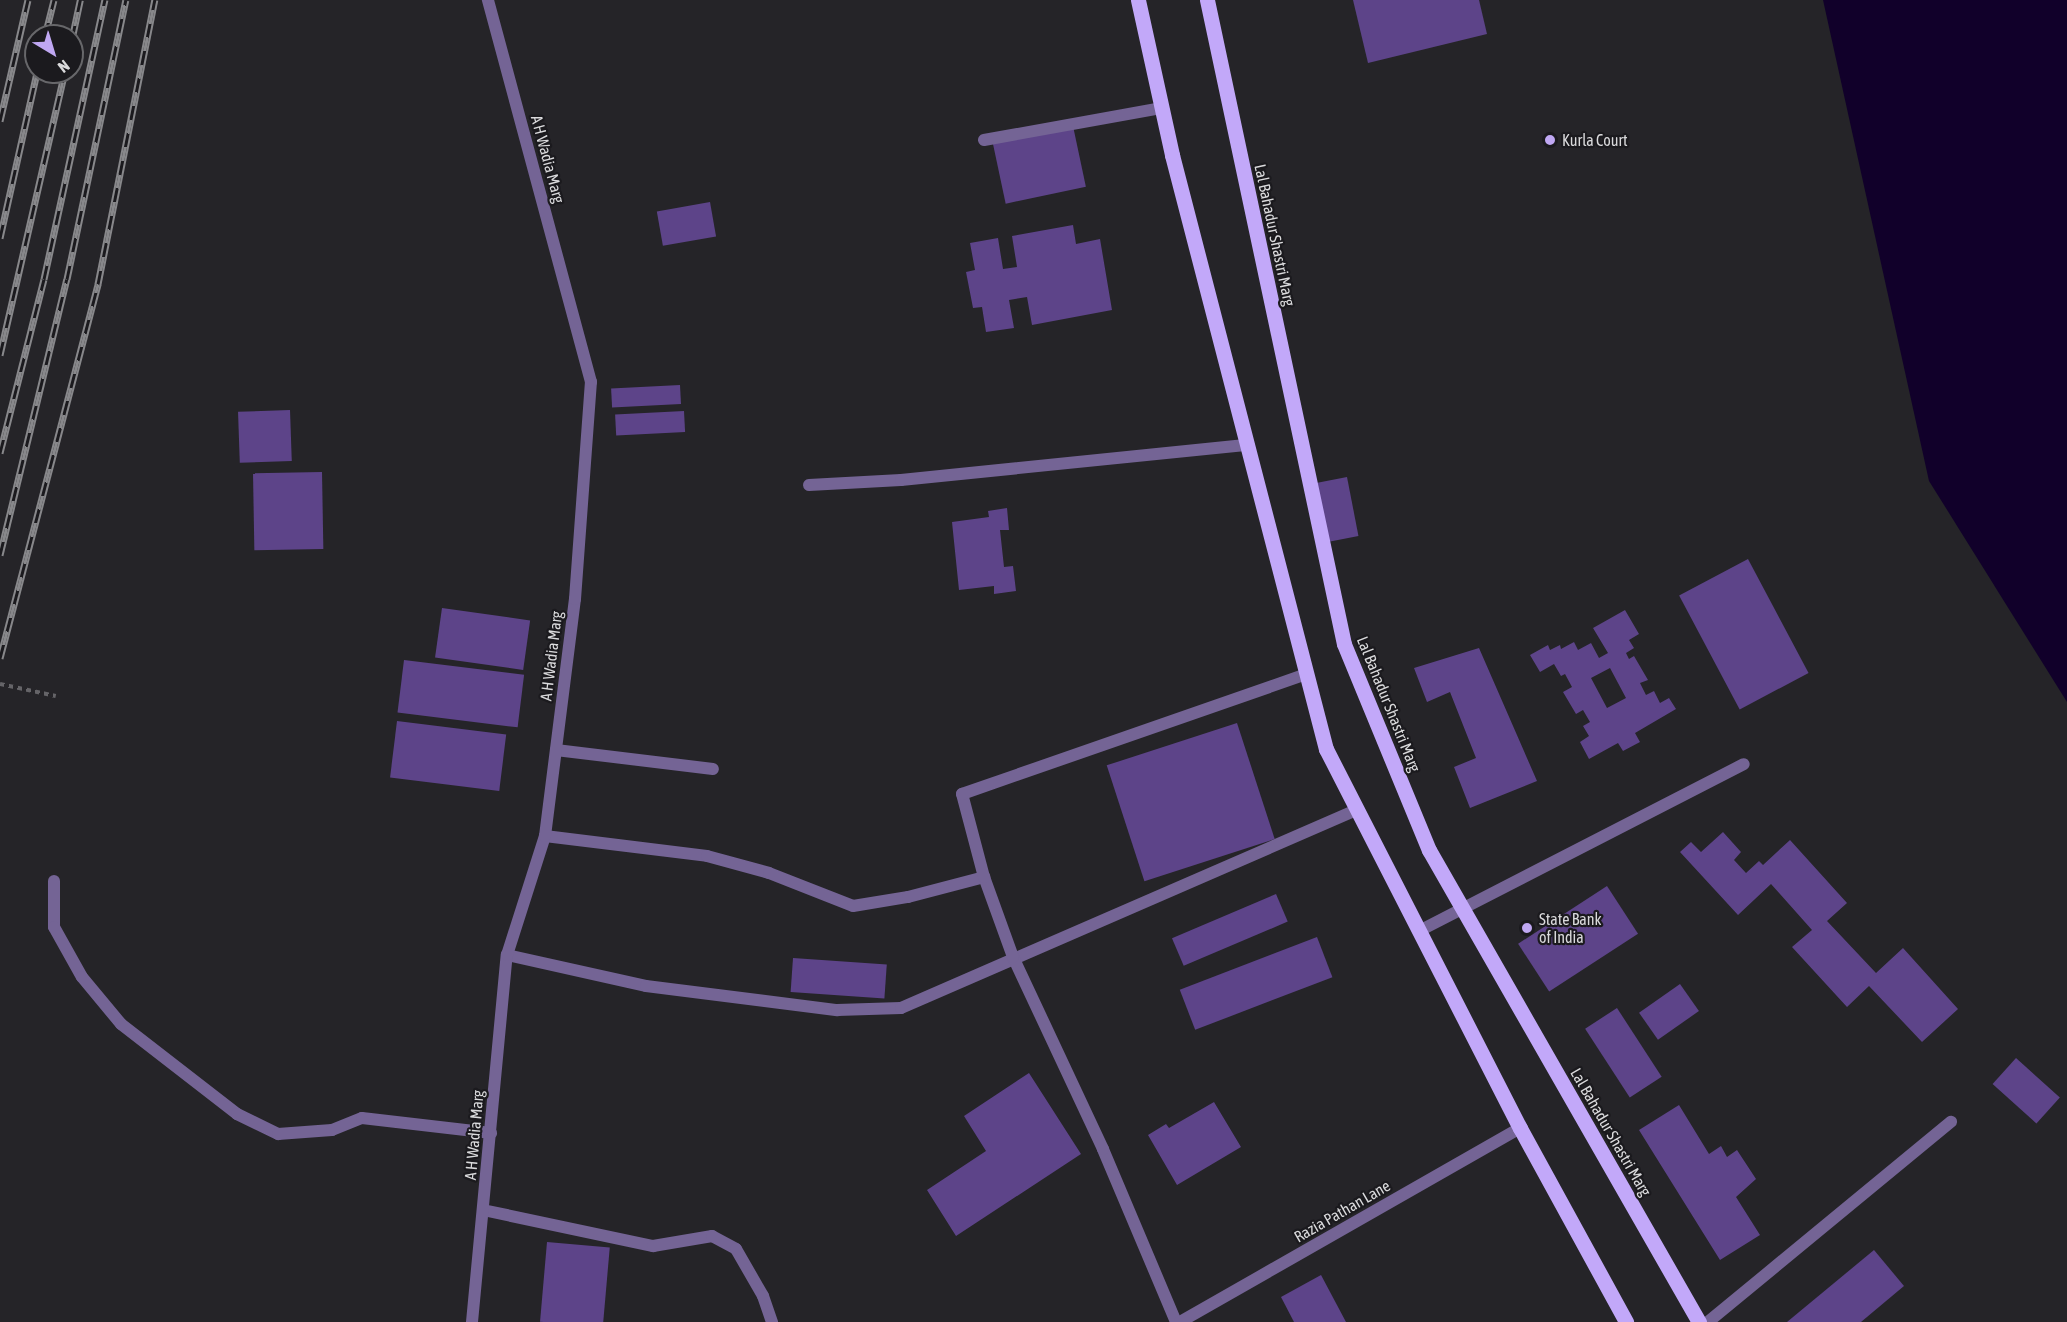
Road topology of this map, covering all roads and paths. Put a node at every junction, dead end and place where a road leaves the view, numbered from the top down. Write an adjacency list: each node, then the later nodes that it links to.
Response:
1 (488, 0): 11 (street, A H Wadia Marg)
2 (1138, 0): 4 (main road)
3 (1207, 0): 18 (main road, Lal Bahadur Shastri Marg)
4 (1162, 108): 5 (street); 6 (main road)
5 (984, 140)
6 (1245, 445): 7 (street); 8 (main road)
7 (809, 485)
8 (1304, 675): 14 (main road); 16 (street)
9 (0, 684): 10 (path)
10 (56, 696)
11 (556, 750): 13 (street); 15 (street, A H Wadia Marg)
12 (1744, 764): 18 (street)
13 (713, 769)
14 (1357, 810): 19 (main road); 21 (street)
15 (545, 836): 16 (street); 20 (street, A H Wadia Marg)
16 (984, 877): 21 (street)
17 (54, 881): 24 (street)
18 (1461, 907): 19 (street); 30 (main road, Lal Bahadur Shastri Marg)
19 (1419, 931): 23 (main road)
20 (507, 955): 21 (street); 24 (street, A H Wadia Marg)
21 (1013, 957): 28 (street)
22 (1951, 1122): 31 (street)
23 (1520, 1128): 28 (street, Razia Pathan Lane); 29 (main road)
24 (490, 1133): 25 (street, A H Wadia Marg)
25 (483, 1210): 26 (street, A H Wadia Marg); 27 (street)
26 (472, 1322)
27 (772, 1322)
28 (1178, 1322)
29 (1626, 1322)
30 (1699, 1322)
31 (1708, 1322)

